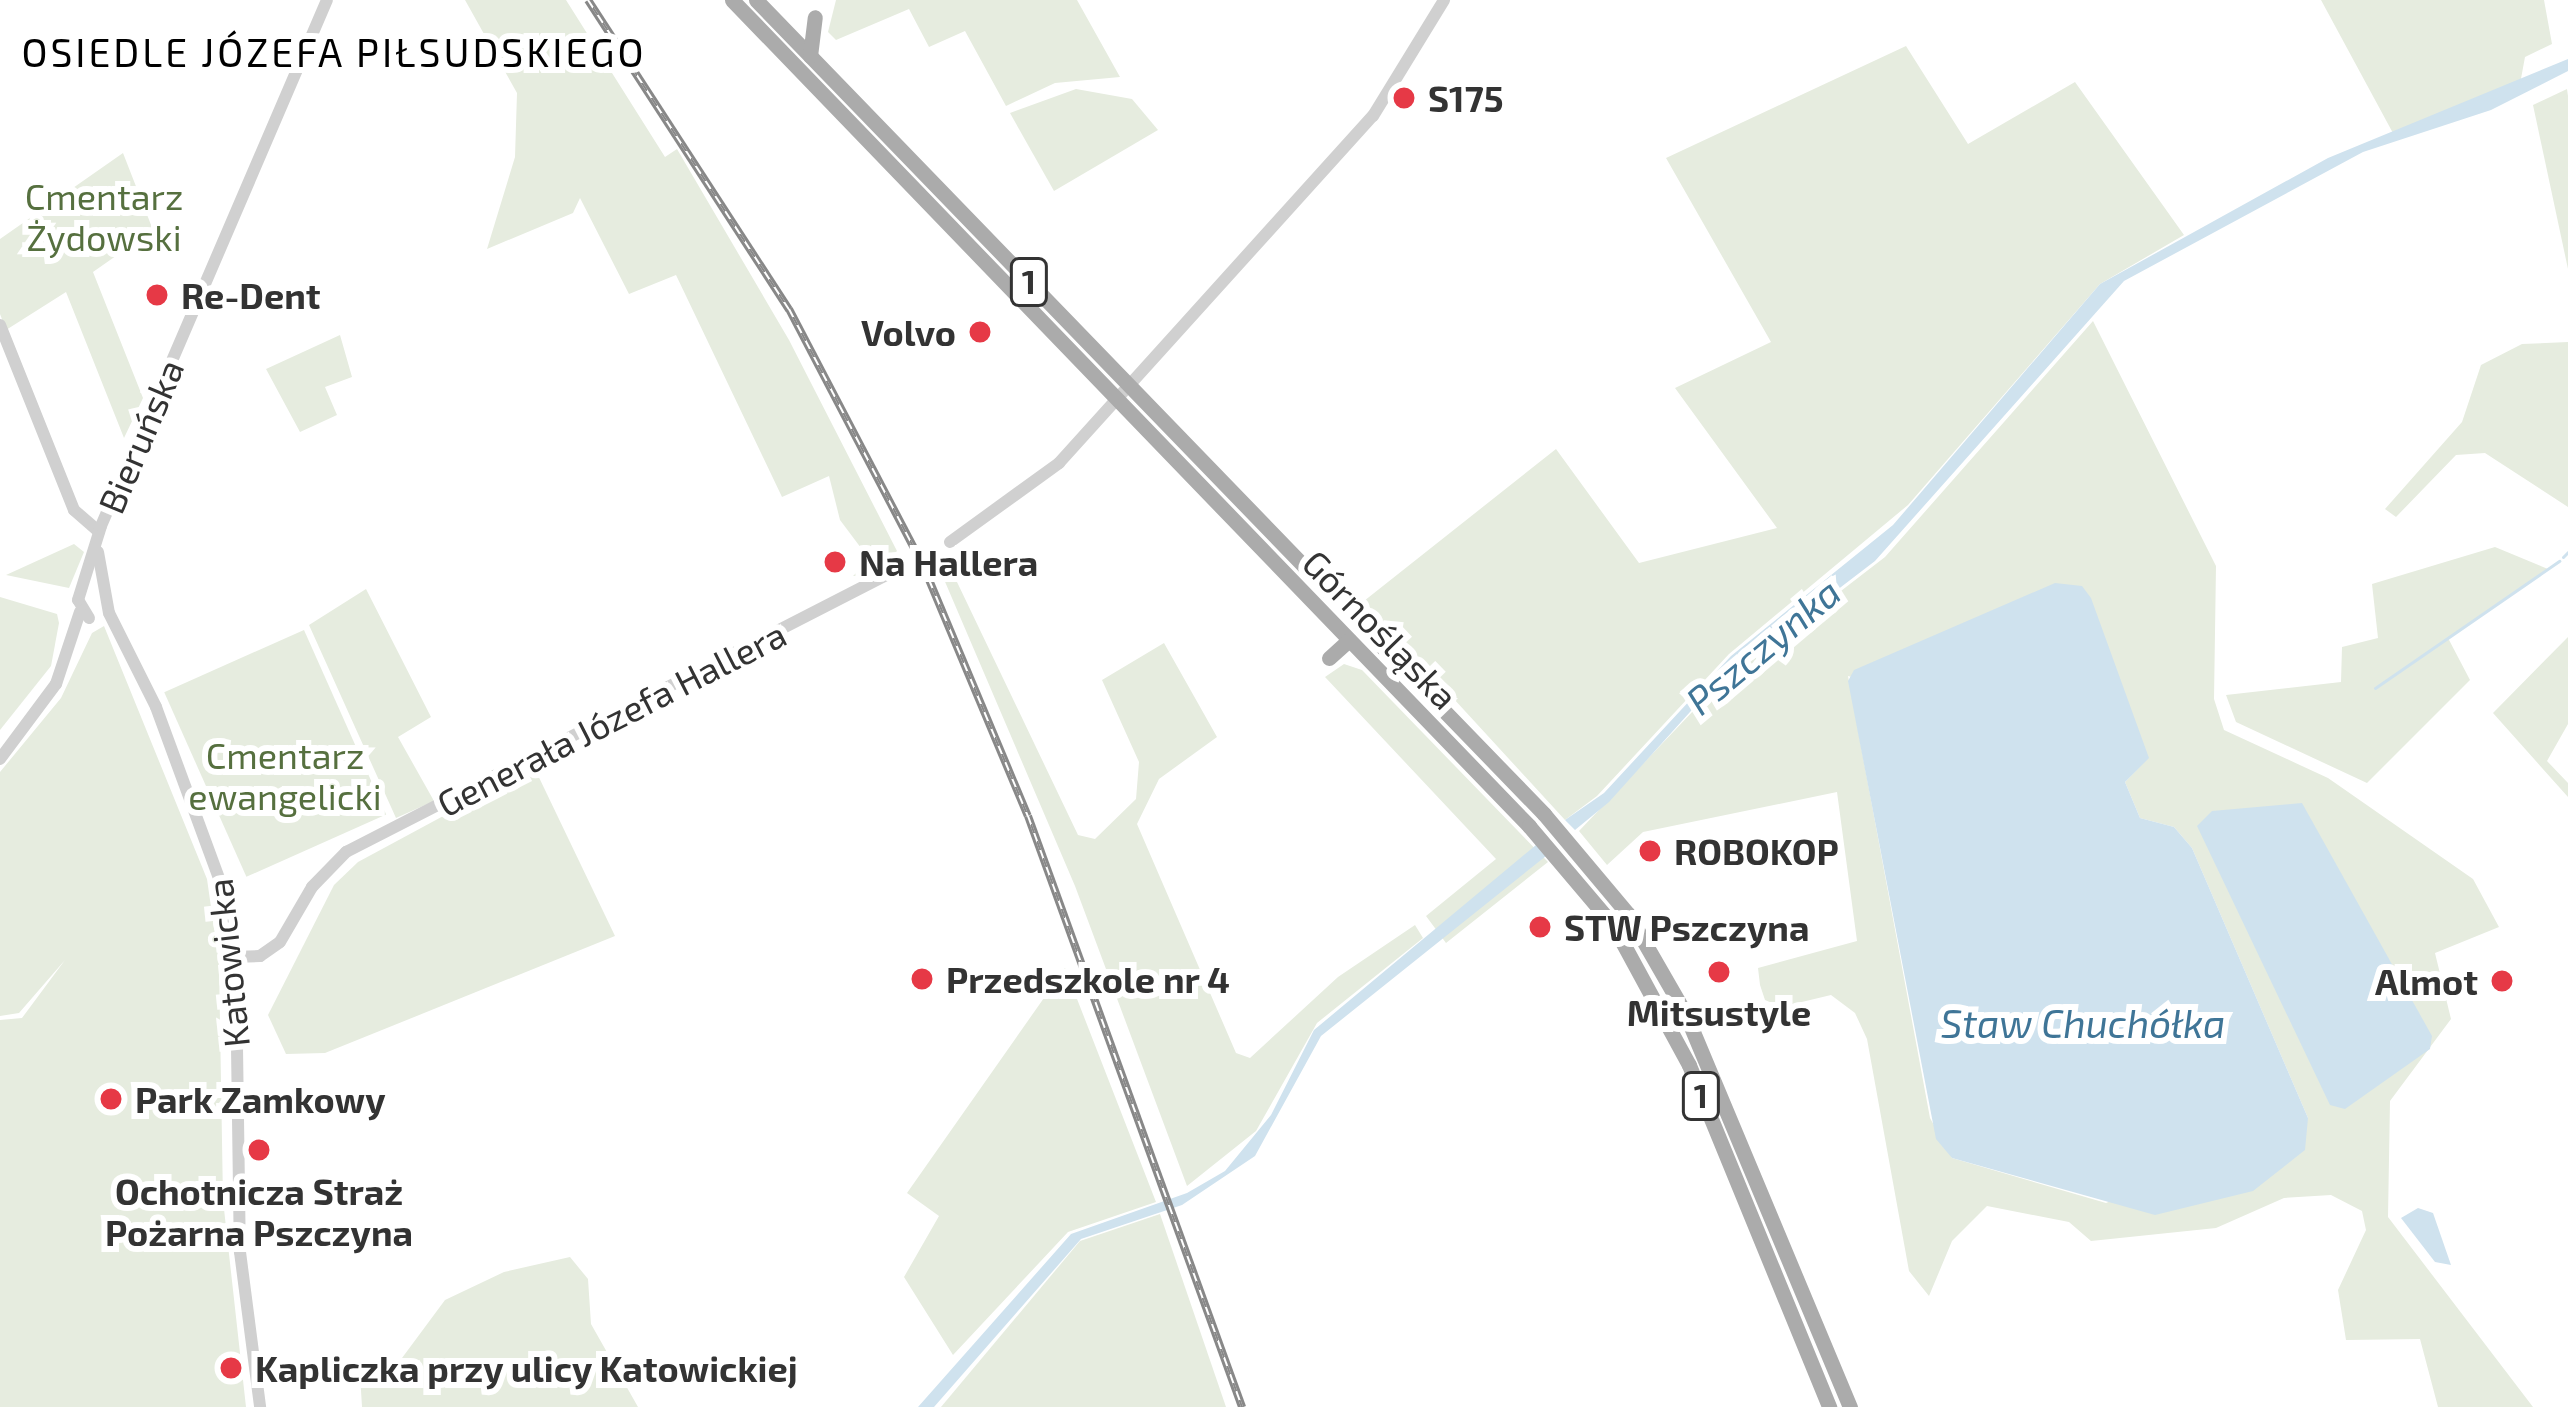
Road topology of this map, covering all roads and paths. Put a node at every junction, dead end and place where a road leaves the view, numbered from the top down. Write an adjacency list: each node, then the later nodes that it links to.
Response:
1 (327, 0): 10 (street, Bieruńska)
2 (732, 0): 9 (main road, Górnośląska / 1)
3 (757, 0): 6 (main road, Górnośląska / 1)
4 (1444, 0): 8 (street)
5 (815, 17): 6 (main road)
6 (810, 56): 8 (main road, Górnośląska / 1)
7 (0, 325): 10 (street)
8 (1129, 384): 9 (street); 20 (main road, Górnośląska / 1)
9 (1116, 399): 11 (street); 17 (main road, Górnośląska / 1)
10 (98, 537): 13 (street, Bieruńska); 14 (street, Bieruńska)
11 (950, 542)
12 (892, 572): 21 (street, Generała Józefa Hallera)
13 (85, 587): 14 (street); 16 (street, Bieruńska)
14 (105, 587): 15 (street, Bieruńska)
15 (109, 613): 16 (street); 21 (street, Katowicka)
16 (85, 615): 19 (street, Bieruńska)
17 (1349, 640): 18 (main road); 20 (main road, Górnośląska / 1)
18 (1329, 658)
19 (0, 759)
20 (1564, 850): 23 (main road, Górnośląska / 1); 24 (main road, Górnośląska / 1)
21 (232, 957): 22 (street, Katowicka)
22 (260, 1407)
23 (1829, 1407)
24 (1850, 1407)

